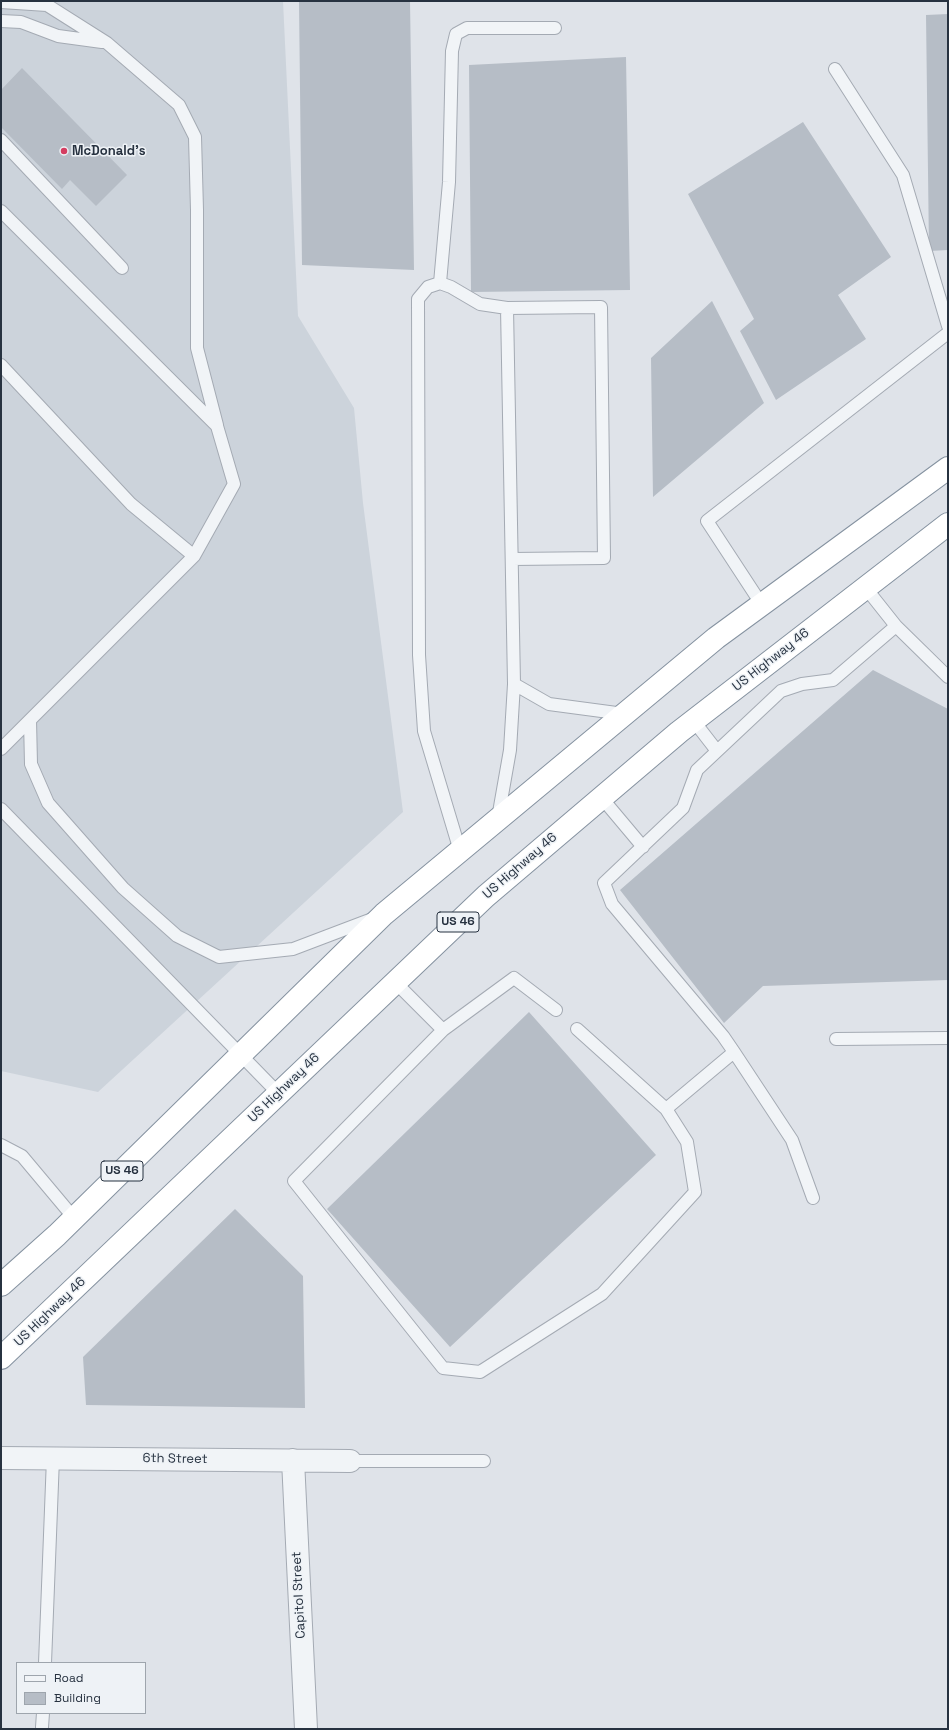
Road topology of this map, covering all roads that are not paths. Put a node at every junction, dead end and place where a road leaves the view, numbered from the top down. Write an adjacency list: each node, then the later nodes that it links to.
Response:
1 (1, 2): 4 (lane)
2 (1, 20): 4 (lane)
3 (555, 28): 9 (lane)
4 (107, 43): 14 (lane)
5 (835, 69): 11 (lane)
6 (1, 140): 8 (lane)
7 (1, 211): 14 (lane)
8 (122, 268)
9 (440, 283): 10 (lane); 33 (lane)
10 (507, 308): 18 (lane); 18 (lane)
11 (948, 326)
12 (948, 333): 20 (lane)
13 (1, 365): 17 (lane)
14 (217, 426): 17 (lane)
15 (948, 468): 20 (highway, US 46)
16 (948, 524): 19 (highway, US Highway 46 / US 46)
17 (194, 556): 25 (lane)
18 (512, 559): 23 (lane)
19 (864, 587): 21 (lane); 26 (highway, US Highway 46 / US 46)
20 (762, 605): 24 (highway, US 46)
21 (896, 626): 22 (lane); 28 (lane)
22 (948, 677)
23 (514, 684): 24 (lane); 31 (lane)
24 (624, 714): 31 (highway, US 46)
25 (30, 720): 27 (lane); 34 (lane)
26 (694, 720): 28 (lane); 29 (highway, US Highway 46 / US 46)
27 (1, 749)
28 (717, 751): 32 (lane)
29 (601, 797): 32 (lane); 35 (highway, US Highway 46 / US 46)
30 (1, 809): 42 (lane)
31 (498, 818): 33 (highway, US 46)
32 (643, 847): 41 (lane)
33 (460, 851): 34 (highway, US 46)
34 (384, 914): 42 (highway, US 46)
35 (395, 982): 38 (lane); 43 (highway, US Highway 46 / US 46)
36 (556, 1010): 38 (lane)
37 (578, 1029): 44 (lane)
38 (443, 1030): 44 (lane)
39 (948, 1038): 40 (lane)
40 (836, 1039)
41 (734, 1052): 44 (lane); 46 (lane)
42 (241, 1055): 43 (lane); 47 (highway, US 46)
43 (278, 1093): 49 (highway, US Highway 46 / US 46)
44 (666, 1109)
45 (1, 1145): 47 (lane)
46 (813, 1198)
47 (74, 1218): 48 (highway, US 46)
48 (1, 1285)
49 (1, 1358)
50 (1, 1458): 51 (street, 6th Street)
51 (53, 1458): 52 (street, 6th Street); 55 (lane)
52 (293, 1460): 54 (street, 6th Street); 58 (street, Capitol Street)
53 (484, 1461): 54 (lane)
54 (350, 1462)
55 (45, 1662)
56 (43, 1714): 57 (lane)
57 (42, 1727)
58 (306, 1729)

